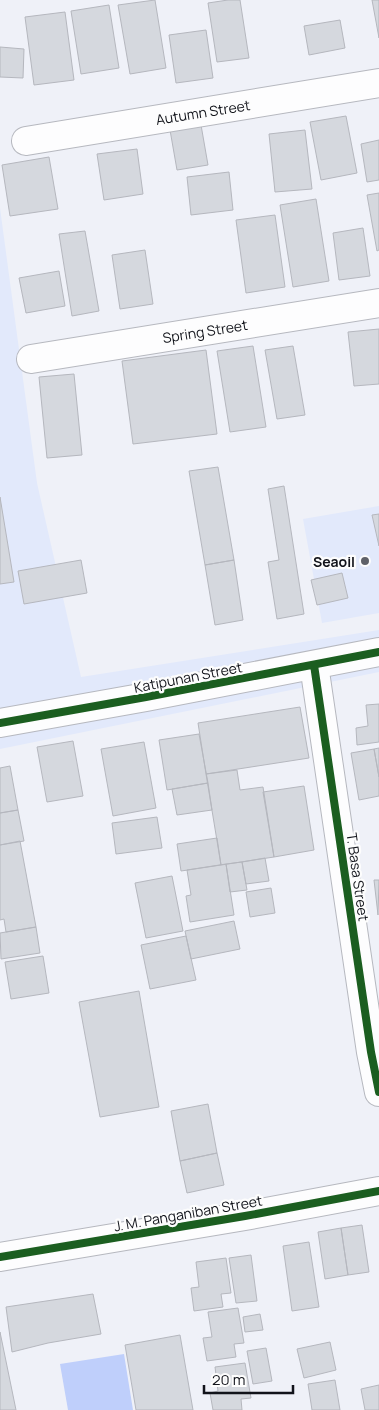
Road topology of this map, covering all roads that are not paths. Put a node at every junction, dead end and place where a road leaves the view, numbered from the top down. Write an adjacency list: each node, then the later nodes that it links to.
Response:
1 (379, 83): 2 (street, Autumn Street)
2 (26, 141)
3 (379, 303): 4 (street, Spring Street)
4 (31, 359)
5 (379, 652): 6 (street, Katipunan Street)
6 (314, 665): 7 (street, Katipunan Street); 8 (street, T. Basa Street)
7 (0, 722)
8 (379, 1092)
9 (379, 1191): 10 (street, J. M. Panganiban Street)
10 (0, 1257)

